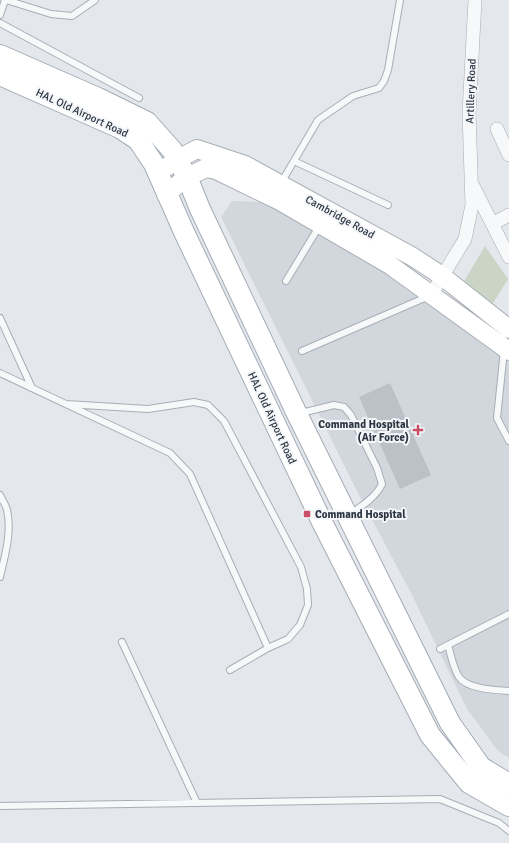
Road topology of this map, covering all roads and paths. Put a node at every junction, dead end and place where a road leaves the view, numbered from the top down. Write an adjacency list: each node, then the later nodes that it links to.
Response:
1 (6, 0): 2 (lane); 5 (lane)
2 (96, 0)
3 (400, 0): 13 (lane)
4 (475, 0): 16 (street, Artillery Road)
5 (0, 15)
6 (0, 23): 9 (lane)
7 (0, 55): 12 (main road, HAL Old Airport Road)
8 (0, 75): 14 (main road, HAL Old Airport Road)
9 (139, 98)
10 (497, 129): 11 (street)
11 (509, 155)
12 (178, 159): 14 (street, Cambridge Road); 15 (main road, HAL Old Airport Road); 17 (street, Cambridge Road)
13 (294, 161): 17 (lane); 19 (lane)
14 (158, 173): 18 (main road, HAL Old Airport Road)
15 (186, 177): 18 (street, Cambridge Road); 21 (street, Cambridge Road); 34 (main road, HAL Old Airport Road)
16 (471, 183): 22 (street, Artillery Road); 24 (street, Artillery Road)
17 (280, 184): 24 (street, Cambridge Road)
18 (166, 194): 49 (main road, HAL Old Airport Road)
19 (388, 206)
20 (509, 215): 22 (street)
21 (321, 224): 25 (lane); 26 (street, Cambridge Road)
22 (492, 224): 23 (street, Artillery Road)
23 (509, 258)
24 (442, 276): 26 (street, Artillery Road); 28 (street, Cambridge Road)
25 (286, 281)
26 (431, 295): 29 (street, Cambridge Road); 30 (lane)
27 (0, 318): 32 (lane)
28 (509, 329): 29 (street)
29 (507, 349): 35 (lane)
30 (302, 351)
31 (0, 373): 32 (lane)
32 (32, 388): 33 (lane)
33 (66, 404): 42 (lane); 42 (lane)
34 (297, 414): 37 (main road, HAL Old Airport Road); 37 (lane)
35 (509, 441)
36 (0, 495): 38 (lane)
37 (348, 516): 46 (main road, HAL Old Airport Road)
38 (0, 576)
39 (509, 614): 41 (lane)
40 (122, 642): 47 (lane)
41 (448, 645): 43 (lane); 45 (lane)
42 (268, 648): 44 (lane)
43 (440, 649)
44 (230, 670)
45 (509, 691)
46 (509, 784)
47 (197, 802): 48 (lane); 50 (lane)
48 (0, 806)
49 (509, 806)
50 (509, 831)

